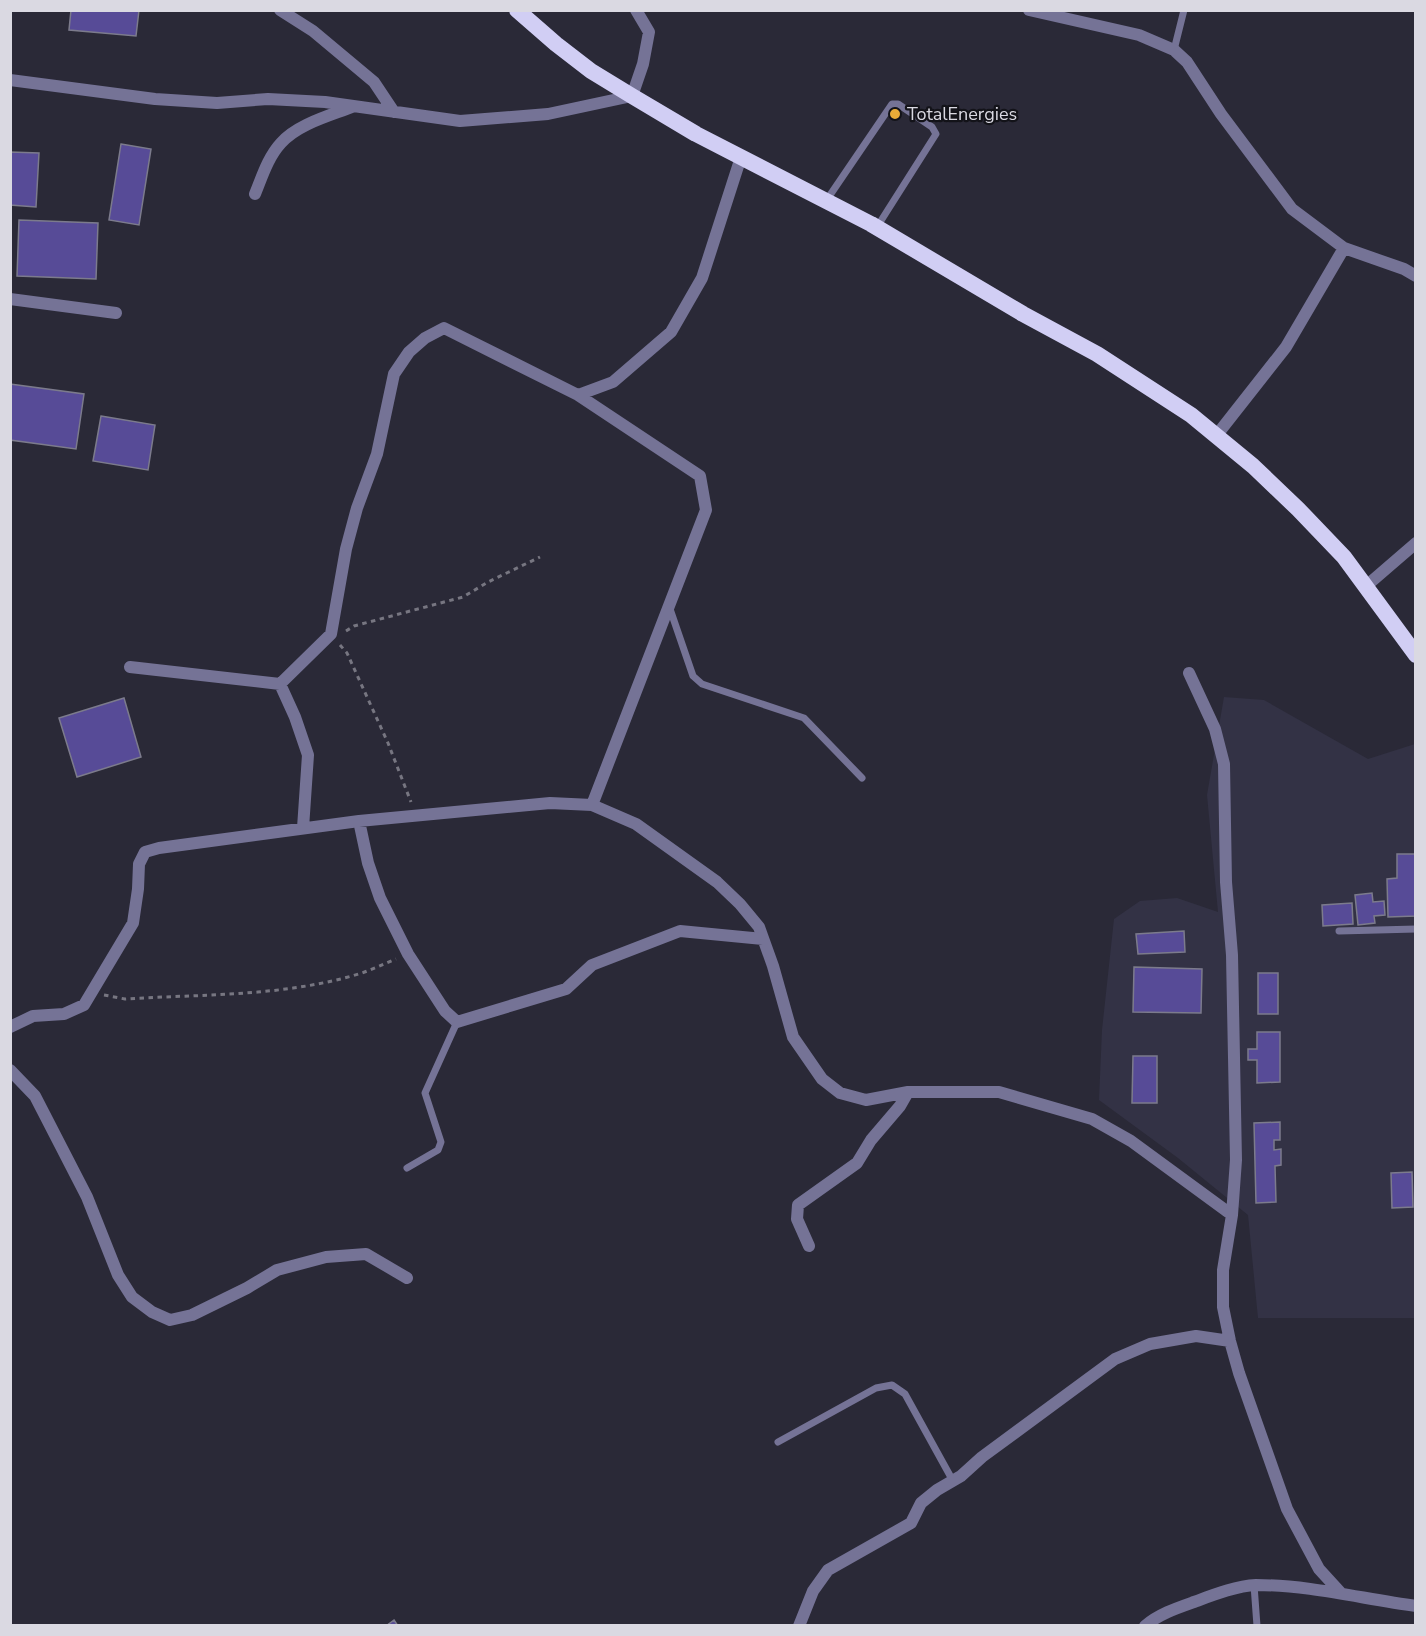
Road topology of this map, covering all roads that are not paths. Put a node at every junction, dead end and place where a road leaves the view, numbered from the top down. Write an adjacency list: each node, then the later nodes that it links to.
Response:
1 (280, 10): 10 (street)
2 (517, 10): 8 (highway)
3 (636, 10): 8 (street)
4 (1029, 10): 6 (street)
5 (1184, 10): 6 (lane)
6 (1174, 50): 15 (street)
7 (10, 80): 9 (street)
8 (632, 96): 10 (street); 11 (highway)
9 (353, 107): 10 (street); 12 (street)
10 (394, 112)
11 (741, 157): 13 (highway); 19 (street)
12 (255, 194)
13 (826, 201): 14 (highway); 14 (lane)
14 (877, 227): 20 (highway)
15 (1344, 248): 16 (street); 20 (street)
16 (1416, 276)
17 (10, 299): 18 (street)
18 (116, 313)
19 (578, 395): 23 (street); 27 (street)
20 (1216, 435): 22 (highway)
21 (1416, 543): 22 (street)
22 (1365, 587): 24 (highway)
23 (669, 607): 28 (lane); 29 (street)
24 (1416, 655)
25 (130, 667): 27 (street)
26 (1189, 674): 40 (street)
27 (280, 684): 31 (street)
28 (862, 778)
29 (592, 806): 30 (street); 34 (street)
30 (360, 821): 31 (street); 35 (street)
31 (303, 828): 36 (street)
32 (1416, 929): 33 (lane)
33 (1338, 931)
34 (763, 939): 35 (street); 38 (street)
35 (457, 1022): 39 (lane)
36 (10, 1028)
37 (10, 1070): 42 (street)
38 (908, 1092): 40 (street); 41 (street)
39 (407, 1168)
40 (1232, 1215): 43 (street)
41 (809, 1246)
42 (407, 1278)
43 (1230, 1341): 45 (street); 47 (street)
44 (778, 1442): 45 (lane)
45 (953, 1481): 49 (street)
46 (1254, 1585): 47 (street); 50 (street); 51 (lane)
47 (1340, 1592): 48 (street)
48 (1416, 1606)
49 (799, 1626)
50 (1145, 1626)
51 (1257, 1626)

